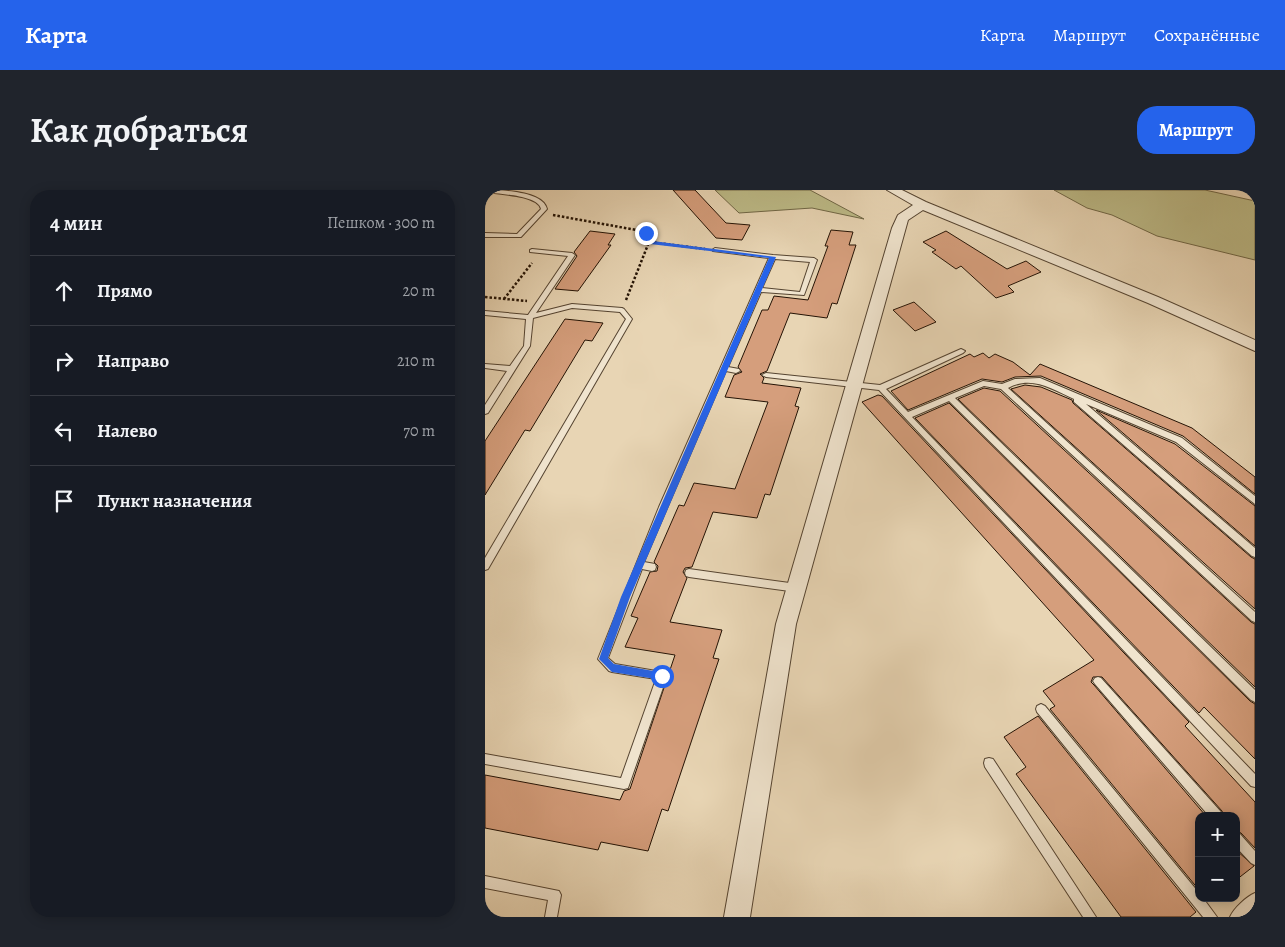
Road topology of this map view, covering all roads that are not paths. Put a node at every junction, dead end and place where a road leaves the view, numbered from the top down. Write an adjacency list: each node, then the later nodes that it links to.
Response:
1 (485, 190): 4 (lane)
2 (893, 190): 3 (street)
3 (922, 205): 11 (street); 18 (street)
4 (485, 235)
5 (715, 250): 7 (lane)
6 (532, 252): 10 (lane)
7 (773, 257): 8 (lane); 8 (lane)
8 (759, 290): 14 (lane)
9 (485, 313): 10 (lane)
10 (530, 317): 15 (lane); 28 (lane)
11 (1255, 346)
12 (961, 351): 20 (lane)
13 (485, 366): 15 (lane)
14 (724, 368): 16 (lane); 27 (lane)
15 (512, 369): 23 (lane)
16 (736, 371)
17 (766, 375): 18 (lane)
18 (853, 385): 20 (lane); 31 (street)
19 (1003, 387): 21 (lane); 22 (lane); 32 (lane)
20 (881, 388): 24 (lane)
21 (1071, 394): 25 (lane); 26 (lane)
22 (950, 397): 24 (lane); 34 (lane)
23 (485, 411)
24 (907, 416): 38 (lane)
25 (1255, 501)
26 (1255, 552)
27 (639, 565): 29 (lane); 36 (lane)
28 (485, 566)
29 (652, 567)
30 (689, 573): 31 (lane)
31 (797, 588): 45 (street)
32 (1255, 618)
33 (1098, 681): 39 (lane)
34 (1255, 697)
35 (1041, 708): 47 (lane)
36 (485, 759)
37 (989, 763): 46 (lane)
38 (1255, 782)
39 (1213, 812)
40 (1240, 842): 41 (lane)
41 (1255, 859)
42 (485, 882): 44 (lane)
43 (1255, 899): 48 (lane)
44 (551, 917)
45 (737, 917)
46 (1090, 917)
47 (1211, 917)
48 (1236, 917)

